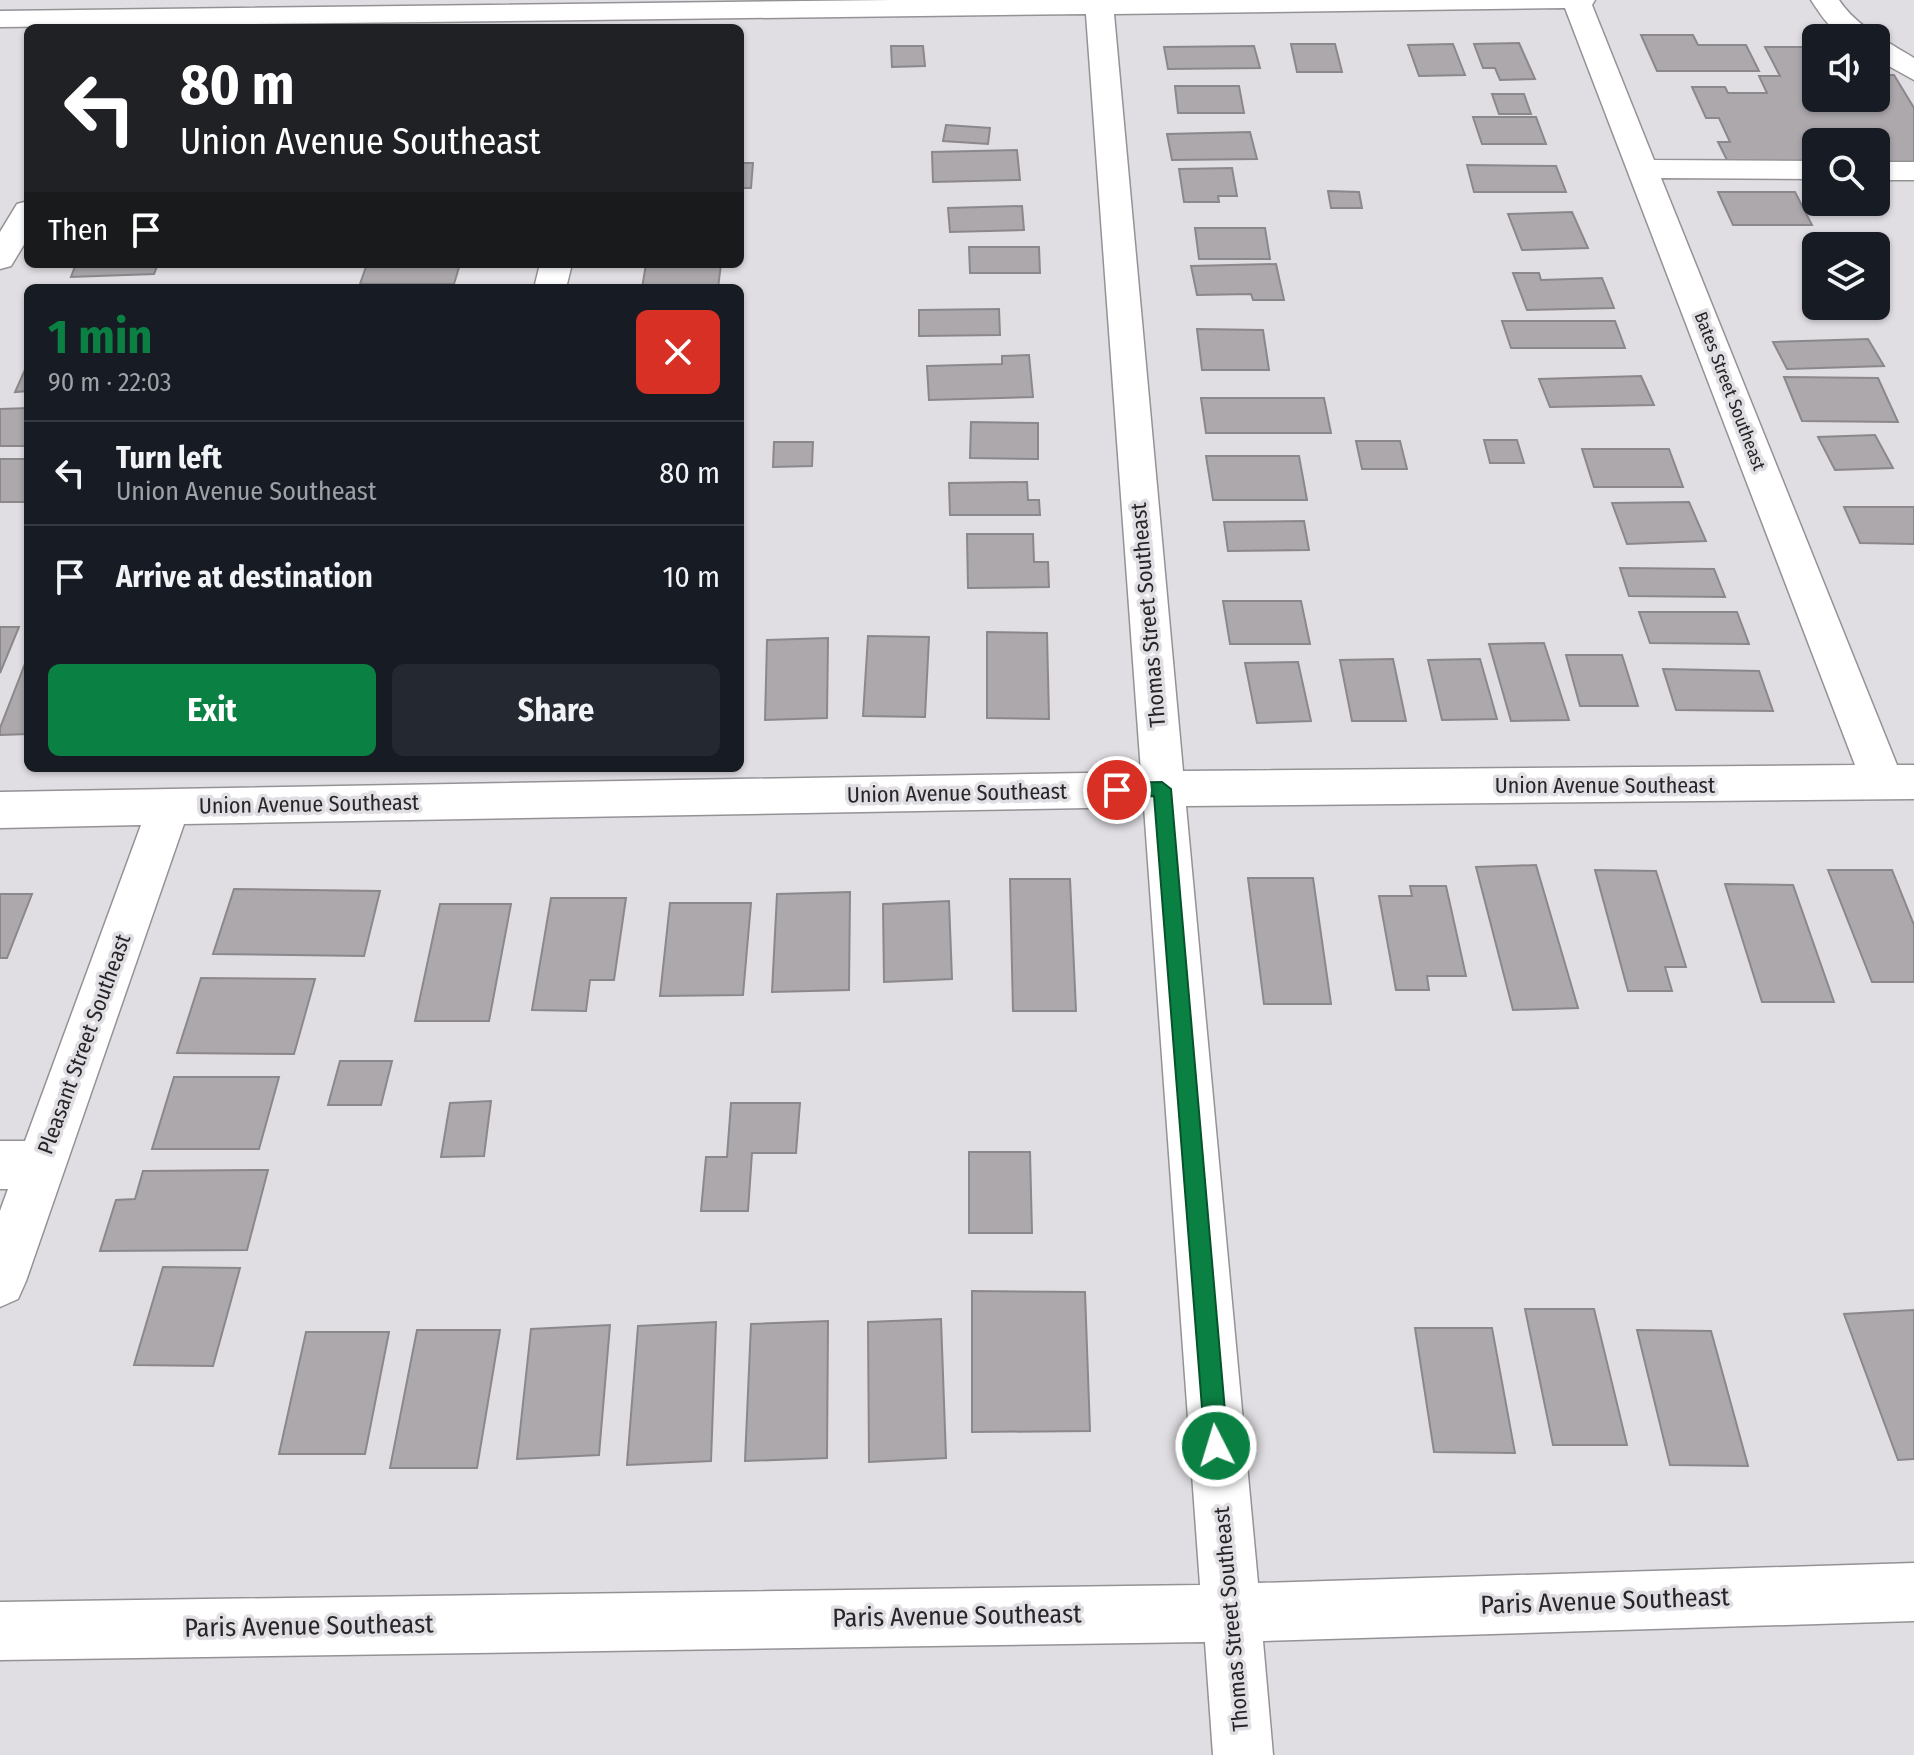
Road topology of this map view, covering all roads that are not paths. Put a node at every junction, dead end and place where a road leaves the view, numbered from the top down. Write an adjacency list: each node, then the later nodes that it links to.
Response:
1 (1579, 0): 3 (street); 12 (street, Bates Street Southeast)
2 (1825, 0): 7 (street)
3 (1099, 3): 6 (street); 20 (street, Thomas Street Southeast)
4 (141, 15): 5 (street); 6 (street)
5 (0, 19)
6 (614, 19)
7 (1844, 24)
8 (1890, 47): 9 (street)
9 (1914, 50)
10 (1890, 55): 11 (street)
11 (1914, 71)
12 (1642, 169): 13 (street); 18 (street, Bates Street Southeast)
13 (1802, 170)
14 (1890, 171): 15 (street)
15 (1914, 171)
16 (24, 218): 17 (street)
17 (0, 259)
18 (1899, 782): 20 (street, Union Avenue Southeast)
19 (432, 785): 20 (street, Union Avenue Southeast); 21 (street, Union Avenue Southeast)
20 (1162, 789): 26 (street, Thomas Street Southeast)
21 (169, 807): 22 (street, Union Avenue Southeast); 23 (street, Pleasant Street Southeast)
22 (0, 810)
23 (21, 1165): 24 (street, Pleasant Street Southeast)
24 (0, 1281)
25 (1914, 1592): 26 (street, Paris Avenue Southeast)
26 (1230, 1613): 27 (street, Paris Avenue Southeast); 28 (street, Thomas Street Southeast)
27 (0, 1631)
28 (1243, 1755)

